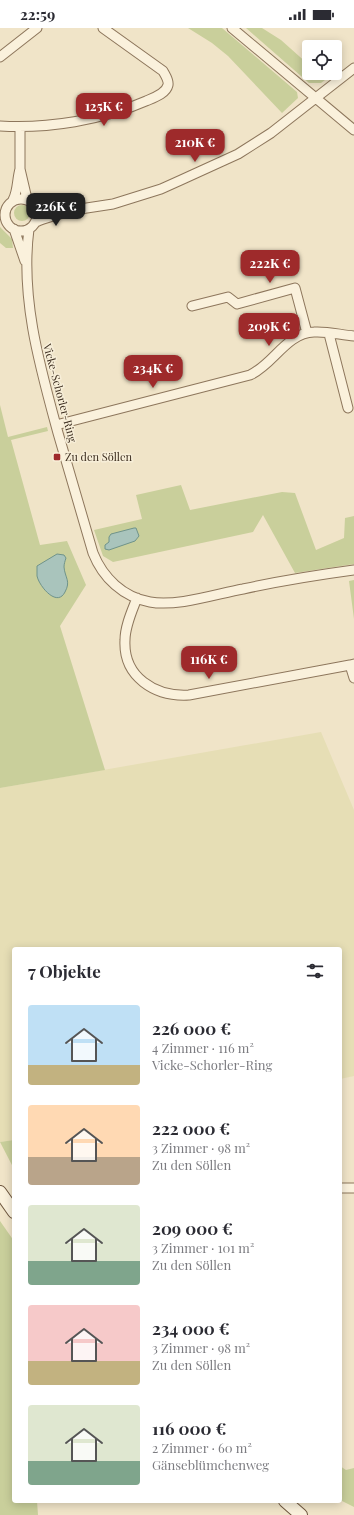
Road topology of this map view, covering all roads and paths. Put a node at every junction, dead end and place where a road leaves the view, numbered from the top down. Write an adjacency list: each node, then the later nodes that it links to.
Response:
1 (37, 28): 4 (street)
2 (103, 28): 8 (street)
3 (232, 28): 6 (street)
4 (0, 57)
5 (354, 68): 6 (street)
6 (316, 99): 9 (street); 15 (street)
7 (0, 126): 8 (street)
8 (20, 127): 10 (street)
9 (354, 130)
10 (20, 169): 11 (street); 12 (street)
11 (27, 199): 12 (street); 14 (street)
12 (13, 200): 13 (street, Vicke-Schorler-Ring)
13 (3, 209): 16 (street, Vicke-Schorler-Ring)
14 (36, 209): 15 (street); 17 (street)
15 (67, 211): 17 (street)
16 (3, 220): 19 (street, Vicke-Schorler-Ring)
17 (36, 222): 18 (street)
18 (29, 229): 19 (street); 20 (street, Vicke-Schorler-Ring)
19 (14, 230): 20 (street, Vicke-Schorler-Ring)
20 (25, 261): 26 (street, Vicke-Schorler-Ring)
21 (192, 306): 22 (street)
22 (307, 333): 23 (street); 26 (street)
23 (329, 334): 24 (street); 25 (street)
24 (354, 336)
25 (348, 408)
26 (56, 425): 28 (street, Vicke-Schorler-Ring)
27 (354, 570): 28 (street, Vicke-Schorler-Ring)
28 (137, 598): 29 (street)
29 (352, 664): 30 (street)
30 (354, 678)
31 (342, 1188): 32 (street)
32 (354, 1188)
33 (0, 1192): 34 (main road)
34 (12, 1209)
35 (287, 1503): 36 (main road)
36 (301, 1515)

